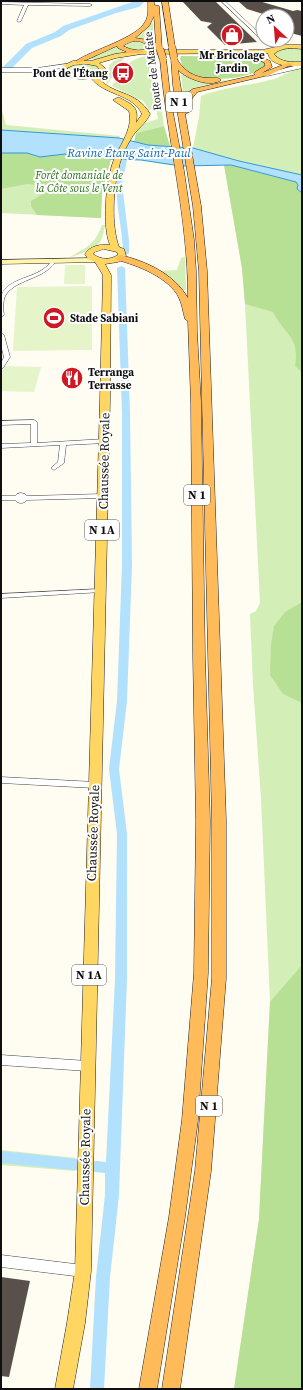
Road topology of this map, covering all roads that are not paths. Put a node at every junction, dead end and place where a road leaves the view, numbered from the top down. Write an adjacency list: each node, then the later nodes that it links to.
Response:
1 (152, 1): 16 (highway)
2 (156, 1): 11 (highway, Route de Mafate / N 1)
3 (165, 1): 15 (highway, Route de Mafate / N 1, bridge)
4 (223, 1): 9 (street)
5 (1, 3): 6 (street)
6 (26, 4): 7 (street); 8 (street)
7 (90, 5)
8 (19, 21)
9 (255, 31)
10 (283, 48): 14 (main road)
11 (160, 49): 12 (highway); 29 (highway, Route de Mafate / N 1, bridge)
12 (141, 52): 14 (main road); 17 (main road)
13 (205, 54): 14 (main road); 20 (main road); 23 (highway)
14 (274, 55): 18 (main road); 23 (highway)
15 (174, 58): 23 (highway); 27 (highway, Route de Mafate / N 1)
16 (78, 62): 17 (main road); 21 (main road)
17 (92, 63): 20 (main road)
18 (290, 64): 19 (main road); 24 (highway)
19 (302, 65): 24 (street)
20 (101, 67): 25 (main road)
21 (65, 69): 22 (street); 26 (main road)
22 (1, 72)
23 (254, 74)
24 (267, 74): 27 (highway)
25 (93, 75): 26 (main road); 28 (main road)
26 (80, 76): 28 (main road)
27 (184, 128): 29 (highway, Route de Mafate / N 1)
28 (130, 135): 30 (main road)
29 (185, 172): 39 (highway, N 1); 60 (highway, N 1)
30 (110, 233): 31 (main road); 32 (main road)
31 (100, 247): 32 (main road); 33 (main road)
32 (115, 248): 34 (main road)
33 (94, 258): 34 (main road); 35 (main road); 37 (main road)
34 (118, 259): 37 (main road, Chaussée Royale / N 1A); 39 (highway)
35 (54, 260): 36 (main road); 38 (street)
36 (1, 262)
37 (107, 275): 43 (main road, Chaussée Royale / N 1A)
38 (1, 315)
39 (192, 332): 59 (highway, N 1)
40 (1, 335): 41 (street)
41 (1, 367)
42 (1, 423): 45 (street)
43 (105, 441): 44 (street); 48 (main road, Chaussée Royale / N 1A)
44 (63, 443): 45 (street); 47 (street)
45 (34, 444): 46 (street)
46 (1, 446)
47 (54, 468)
48 (103, 496): 49 (street); 50 (main road, Chaussée Royale / N 1A)
49 (1, 498)
50 (100, 590): 51 (street); 53 (main road, Chaussée Royale / N 1A)
51 (1, 596)
52 (1, 780): 53 (street)
53 (95, 785): 55 (main road, Chaussée Royale / N 1A)
54 (1, 1060): 55 (street)
55 (87, 1066): 57 (main road, Chaussée Royale / N 1A)
56 (1, 1261): 57 (street)
57 (83, 1271): 58 (main road, Chaussée Royale / N 1A)
58 (64, 1389)
59 (148, 1389)
60 (171, 1389)

